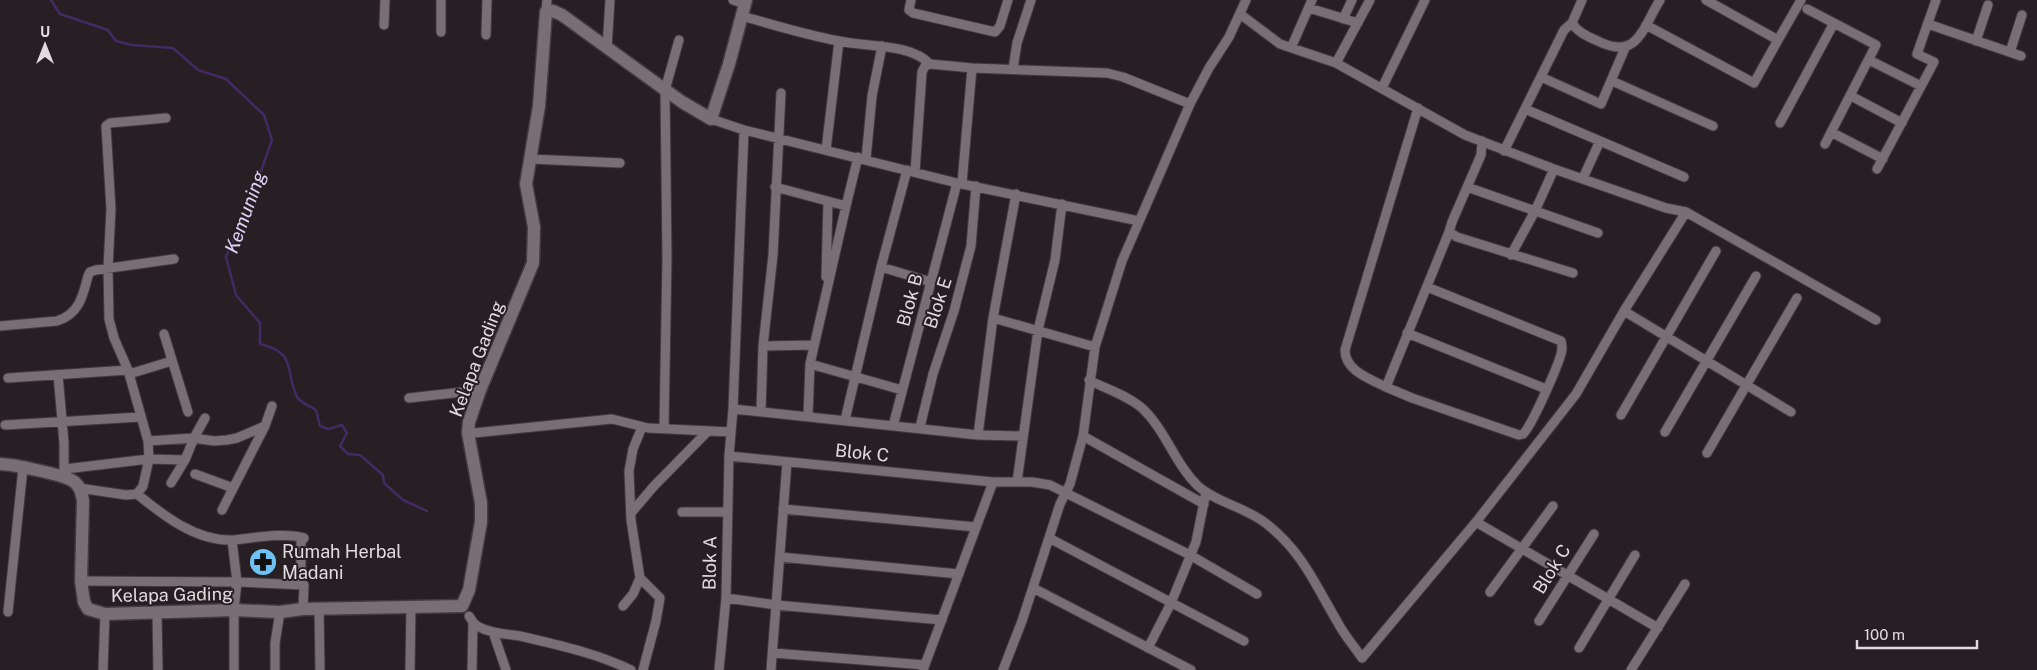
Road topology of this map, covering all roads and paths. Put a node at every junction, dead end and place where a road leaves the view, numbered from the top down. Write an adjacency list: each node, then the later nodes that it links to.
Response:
1 (385, 0): 29 (street)
2 (441, 0): 31 (street)
3 (487, 0): 32 (street)
4 (610, 0): 38 (street)
5 (1008, 0): 16 (street)
6 (1031, 0): 47 (street)
7 (1245, 0): 22 (street)
8 (1352, 0): 24 (street)
9 (1370, 0): 25 (street)
10 (1425, 0): 51 (street)
11 (1582, 0): 26 (street)
12 (1660, 0): 30 (street)
13 (1706, 0): 34 (street)
14 (1801, 0): 34 (street)
15 (1936, 0): 28 (street)
16 (910, 2)
17 (1311, 4): 24 (street); 39 (street)
18 (742, 5): 36 (street); 59 (street)
19 (1988, 5): 35 (street)
20 (546, 6): 38 (street, Kelapa Gading); 72 (street, Kelapa Gading)
21 (1807, 9): 27 (street)
22 (1240, 14): 39 (street); 55 (street)
23 (2022, 15): 41 (street)
24 (1343, 19): 25 (street)
25 (1358, 23): 44 (street)
26 (1572, 23): 40 (street); 48 (street)
27 (1834, 23): 43 (street); 60 (street)
28 (1928, 24): 35 (street); 50 (street)
29 (384, 25)
30 (1646, 25): 34 (street); 40 (street)
31 (441, 32)
32 (486, 35)
33 (678, 40): 52 (street)
34 (1778, 40)
35 (1976, 40): 41 (street)
36 (839, 42): 37 (street); 69 (street)
37 (882, 46): 45 (street); 71 (street)
38 (607, 48): 52 (street, Kelapa Gading)
39 (1291, 48): 44 (street)
40 (1625, 48): 49 (street)
41 (2010, 52): 42 (street)
42 (2021, 56)
43 (1869, 60): 50 (street); 54 (street)
44 (1336, 63): 51 (street)
45 (930, 64): 46 (street); 77 (street)
46 (972, 68): 47 (street); 80 (street, Blok B)
47 (1013, 69): 55 (street)
48 (1541, 77): 49 (street); 57 (street)
49 (1612, 81): 62 (street)
50 (1921, 86): 61 (street)
51 (1382, 88): 56 (street)
52 (665, 90): 59 (street, Kelapa Gading); 145 (street)
53 (780, 93): 65 (street)
54 (1851, 96): 61 (street); 64 (street)
55 (1190, 104): 90 (street)
56 (1418, 108): 66 (street); 124 (street)
57 (1526, 109): 67 (street); 70 (street)
58 (166, 118): 97 (street)
59 (711, 119): 63 (street)
60 (1780, 122)
61 (1902, 123): 73 (street)
62 (1714, 126)
63 (744, 130): 65 (street); 130 (street, Blok A)
64 (1831, 132): 68 (street); 73 (street)
65 (778, 138): 69 (street); 82 (street)
66 (1482, 141): 70 (street); 83 (street)
67 (1600, 141): 78 (street); 79 (street)
68 (1825, 144)
69 (826, 150): 71 (street)
70 (1504, 150): 75 (street)
71 (862, 158): 77 (street); 87 (street)
72 (530, 159): 74 (street); 126 (street, Kelapa Gading)
73 (1882, 159): 76 (street)
74 (620, 162)
75 (1554, 169): 79 (street); 88 (street)
76 (1877, 169)
77 (911, 171): 80 (street); 96 (street)
78 (1684, 177)
79 (1583, 178): 89 (street)
80 (960, 183): 81 (street); 100 (street, Blok B)
81 (976, 186): 84 (street); 144 (street, Blok E)
82 (775, 187): 85 (street); 113 (street)
83 (1467, 187): 88 (street); 91 (street)
84 (1016, 194): 86 (street); 105 (street)
85 (828, 202): 87 (street); 102 (street)
86 (1062, 204): 90 (street); 108 (street)
87 (846, 206): 102 (street)
88 (1535, 212): 92 (street); 94 (street)
89 (1686, 212): 104 (street); 106 (street)
90 (1139, 221): 114 (street)
91 (1449, 232): 94 (street); 101 (street)
92 (1598, 233)
93 (1716, 251): 111 (street)
94 (1511, 255): 98 (street)
95 (174, 259): 97 (street)
96 (881, 267): 100 (street); 120 (street)
97 (108, 268): 107 (street); 118 (street)
98 (1573, 272)
99 (1756, 276): 115 (street)
100 (931, 282): 127 (street, Blok B)
101 (1426, 287): 109 (street); 125 (street)
102 (825, 298): 112 (street)
103 (1797, 298): 123 (street)
104 (1624, 312): 111 (street); 179 (street)
105 (993, 318): 108 (street); 150 (street)
106 (1876, 320)
107 (0, 326)
108 (1038, 330): 114 (street); 151 (street)
109 (1407, 332): 124 (street); 125 (street)
110 (164, 334): 116 (street)
111 (1665, 336): 115 (street); 134 (street)
112 (814, 344): 113 (street); 117 (street)
113 (763, 346): 131 (street)
114 (1095, 347): 122 (street)
115 (1706, 360): 123 (street); 148 (street)
116 (172, 361): 118 (street); 132 (street)
117 (810, 364): 120 (street); 135 (street)
118 (129, 372): 119 (street); 136 (street)
119 (58, 375): 121 (street); 139 (street)
120 (857, 377): 127 (street); 138 (street)
121 (8, 378)
122 (1090, 380): 152 (street); 170 (street)
123 (1746, 384): 133 (street); 155 (street)
124 (1386, 386): 125 (street)
125 (1546, 389)
126 (480, 390): 128 (street); 202 (street, Kelapa Gading)
127 (902, 390): 142 (street, Blok B)
128 (409, 398)
129 (272, 406): 141 (street)
130 (733, 409): 131 (street); 147 (street, Blok A)
131 (761, 411): 135 (street)
132 (188, 412)
133 (1791, 412)
134 (1620, 415)
135 (808, 416): 138 (street)
136 (140, 417): 139 (street); 154 (street)
137 (206, 418): 153 (street)
138 (845, 420): 142 (street)
139 (62, 422): 140 (street); 162 (street)
140 (5, 425)
141 (265, 426): 153 (street); 168 (street)
142 (893, 426): 144 (street)
143 (642, 427): 145 (street); 149 (street); 176 (street)
144 (920, 427): 150 (street)
145 (664, 428): 146 (street)
146 (708, 431): 147 (street); 176 (street)
147 (731, 432): 156 (street, Blok A)
148 (1665, 432)
149 (474, 433)
150 (978, 435): 151 (street)
151 (1023, 436): 165 (street)
152 (1082, 436): 169 (street); 172 (street)
153 (194, 438): 154 (street); 158 (street)
154 (148, 441): 157 (street)
155 (1707, 453)
156 (729, 456): 159 (street, Blok C); 178 (street, Blok A)
157 (150, 459): 158 (street); 162 (street); 171 (street)
158 (184, 460): 166 (street)
159 (786, 462): 164 (street, Blok C); 174 (street)
160 (0, 467): 161 (street)
161 (23, 468): 162 (street); 207 (street)
162 (65, 474): 167 (street)
163 (195, 474): 168 (street)
164 (993, 482): 165 (street); 180 (street)
165 (1017, 482): 169 (street)
166 (170, 483)
167 (79, 488): 171 (street); 191 (street, Kelapa Gading)
168 (233, 488): 175 (street)
169 (1066, 492): 182 (street); 186 (street)
170 (1206, 492): 172 (street); 179 (street)
171 (137, 494): 183 (street)
172 (1204, 504): 186 (street)
173 (1553, 506): 184 (street)
174 (783, 509): 180 (street); 187 (street)
175 (222, 510)
176 (631, 512): 190 (street)
177 (682, 512): 178 (street)
178 (727, 512): 198 (street, Blok A)
179 (1476, 522): 184 (street)
180 (976, 527): 188 (street)
181 (1594, 534): 189 (street, Blok C)
182 (1049, 538): 195 (street); 200 (street)
183 (232, 540): 192 (street); 194 (street)
184 (1522, 548): 189 (street); 196 (street)
185 (1635, 554): 199 (street)
186 (1190, 556): 197 (street); 200 (street)
187 (780, 557): 188 (street); 201 (street)
188 (959, 574): 211 (street)
189 (1567, 575): 199 (street); 212 (street, Blok C)
190 (640, 578): 203 (street); 229 (street)
191 (81, 581): 192 (street); 210 (street, Kelapa Gading)
192 (237, 582): 194 (street); 206 (street)
193 (1685, 584): 213 (street)
194 (304, 585): 204 (street)
195 (1033, 588): 216 (street); 232 (street)
196 (1490, 592)
197 (1256, 594)
198 (726, 598): 201 (street); 230 (street, Blok A)
199 (1608, 599): 213 (street); 217 (street)
200 (1171, 602): 215 (street); 216 (street)
201 (776, 605): 211 (street); 218 (street)
202 (411, 606): 205 (street, Kelapa Gading); 225 (street)
203 (623, 606)
204 (303, 609): 205 (street, Kelapa Gading); 208 (street, Kelapa Gading)
205 (319, 609): 224 (street)
206 (234, 610): 208 (street, Kelapa Gading); 209 (street, Kelapa Gading); 222 (street)
207 (8, 612)
208 (280, 612): 223 (street)
209 (157, 613): 210 (street, Kelapa Gading); 221 (street)
210 (104, 614): 220 (street)
211 (942, 620): 219 (street)
212 (1539, 621)
213 (1658, 628): 234 (street)
214 (493, 632): 226 (street); 227 (street); 228 (street)
215 (1244, 641)
216 (1148, 648): 233 (street)
217 (1579, 648)
218 (773, 653): 219 (street); 231 (street)
219 (924, 667)
220 (103, 670)
221 (158, 670)
222 (234, 670)
223 (275, 670)
224 (320, 670)
225 (410, 670)
226 (472, 670)
227 (506, 670)
228 (630, 670)
229 (643, 670)
230 (719, 670)
231 (772, 670)
232 (1003, 670)
233 (1191, 670)
234 (1631, 670)

